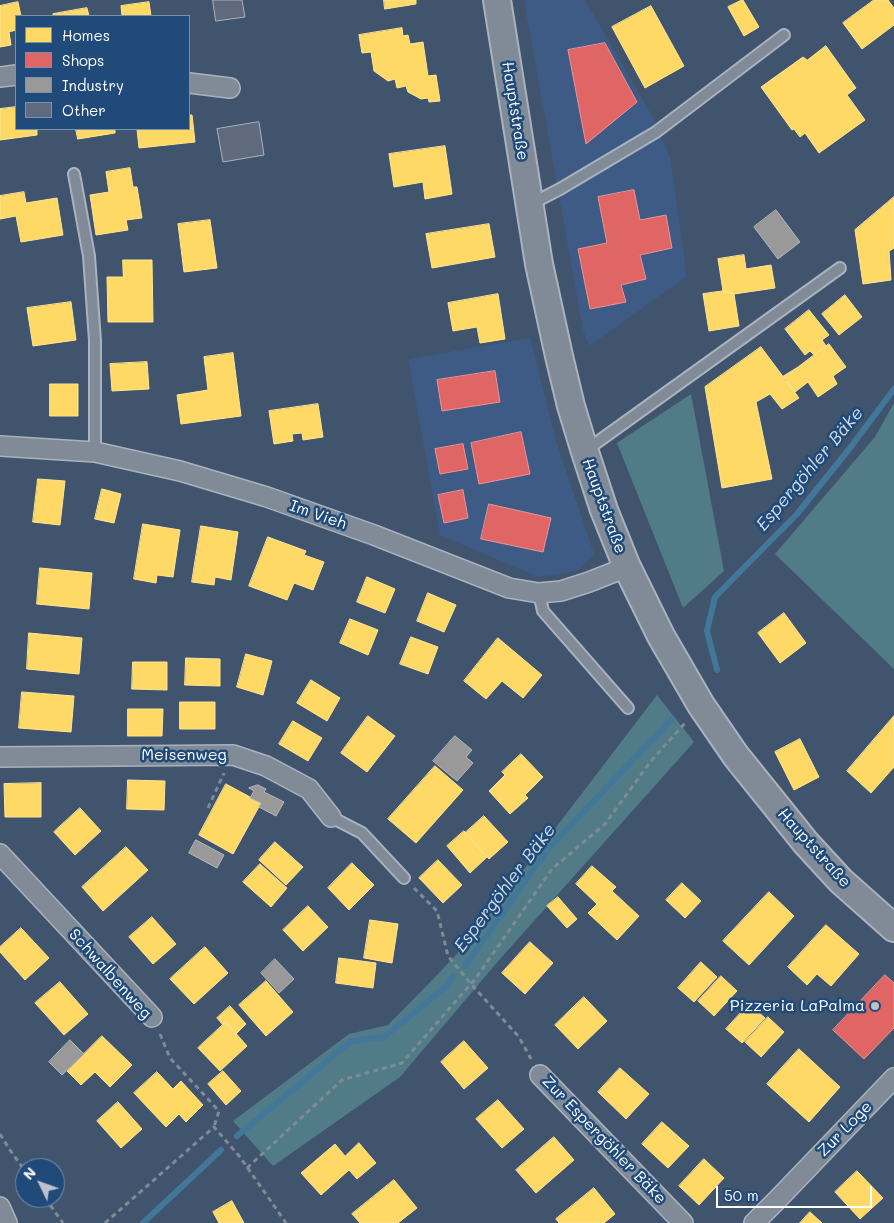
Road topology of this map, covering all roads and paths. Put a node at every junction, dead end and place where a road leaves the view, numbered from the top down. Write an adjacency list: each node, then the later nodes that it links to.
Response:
1 (496, 0): 8 (main road, Hauptstraße)
2 (784, 35): 8 (lane)
3 (15, 75): 4 (street)
4 (0, 78)
5 (190, 83): 6 (street)
6 (230, 88)
7 (74, 174): 12 (lane)
8 (530, 204): 13 (main road, Hauptstraße)
9 (840, 268): 13 (lane)
10 (0, 446): 11 (street); 12 (street, Im Vieh)
11 (0, 450)
12 (95, 452): 15 (street, Im Vieh)
13 (585, 452): 14 (main road, Hauptstraße)
14 (626, 567): 15 (street, Im Vieh); 24 (main road, Hauptstraße)
15 (539, 593): 16 (lane)
16 (628, 708)
17 (688, 720): 25 (path)
18 (233, 754): 19 (street, Meisenweg); 20 (path); 21 (street, Meisenweg)
19 (0, 757)
20 (208, 808)
21 (331, 817): 23 (lane, Meisenweg)
22 (0, 854): 26 (street, Schwalbenweg)
23 (404, 878): 25 (path)
24 (894, 928)
25 (471, 984): 27 (path, Zur Espergöhler Bäke); 32 (path)
26 (152, 1017): 29 (path, Schwalbenweg)
27 (540, 1075): 39 (street, Zur Espergöhler Bäke)
28 (894, 1078): 40 (street, Zur Loge)
29 (214, 1127): 32 (path); 37 (path)
30 (0, 1134): 31 (path)
31 (16, 1158)
32 (248, 1168): 38 (path)
33 (0, 1207): 35 (street)
34 (52, 1208): 36 (path)
35 (7, 1223)
36 (63, 1223)
37 (105, 1223)
38 (286, 1223)
39 (684, 1223)
40 (754, 1223)

